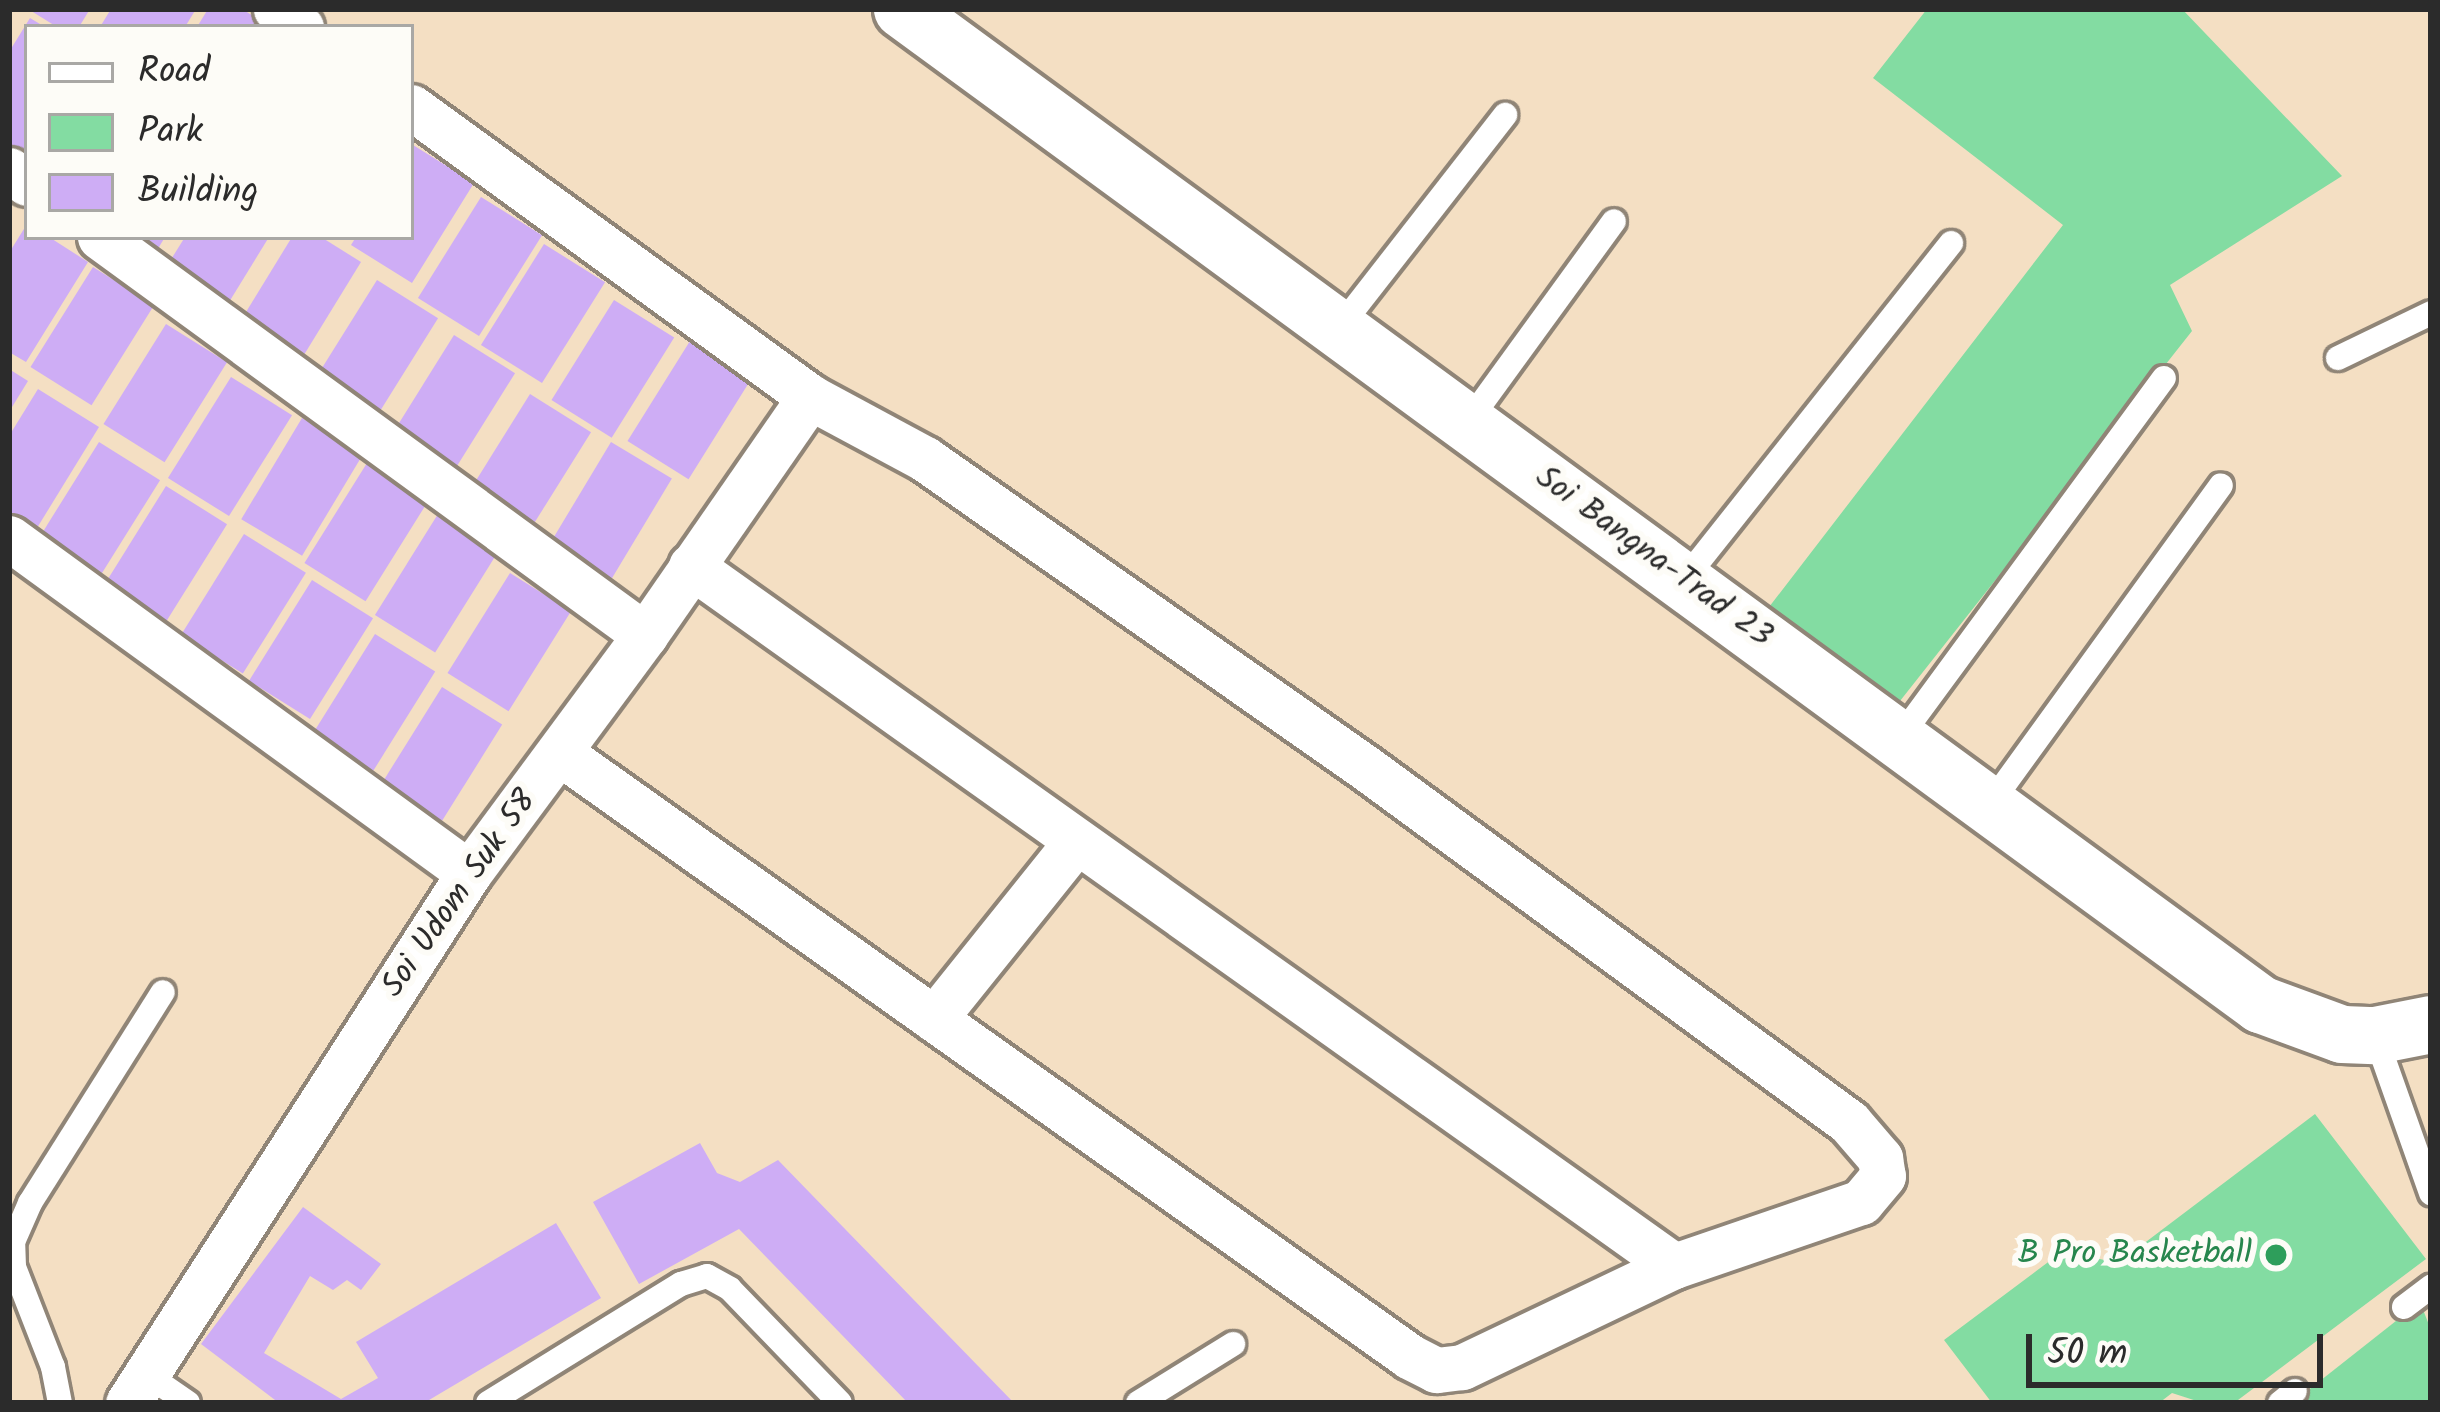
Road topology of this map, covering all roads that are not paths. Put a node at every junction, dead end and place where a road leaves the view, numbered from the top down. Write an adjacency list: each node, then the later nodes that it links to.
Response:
1 (902, 9): 8 (street, Soi Bangna-Trad 23)
2 (414, 109): 11 (street)
3 (1505, 115): 8 (lane)
4 (1614, 221): 12 (lane)
5 (104, 240): 17 (street)
6 (1951, 243): 16 (lane)
7 (2431, 313): 9 (lane)
8 (1340, 327): 12 (street, Soi Bangna-Trad 23)
9 (2338, 358)
10 (2164, 379): 18 (lane)
11 (810, 397): 15 (street, Soi Udom Suk 58); 28 (street)
12 (1468, 422): 16 (street, Soi Bangna-Trad 23)
13 (2221, 485): 20 (lane)
14 (9, 538): 22 (street)
15 (691, 566): 17 (street, Soi Udom Suk 58); 21 (street)
16 (1684, 580): 18 (street, Soi Bangna-Trad 23)
17 (645, 635): 19 (street, Soi Udom Suk 58)
18 (1898, 740): 20 (street, Soi Bangna-Trad 23)
19 (560, 753): 22 (street, Soi Udom Suk 58); 24 (street)
20 (1988, 806): 26 (street, Soi Bangna-Trad 23)
21 (1076, 842): 24 (street); 28 (street)
22 (469, 873): 32 (street, Soi Udom Suk 58)
23 (163, 992): 33 (lane)
24 (934, 1018): 28 (street)
25 (2431, 1024): 26 (street, Soi Bangna-Trad 23)
26 (2375, 1035): 27 (lane)
27 (2431, 1193)
28 (1674, 1266)
29 (2431, 1287): 30 (lane)
30 (2404, 1307)
31 (1233, 1344): 37 (lane)
32 (137, 1389): 34 (lane)
33 (60, 1403)
34 (188, 1403)
35 (488, 1403): 36 (lane)
36 (840, 1403)
37 (1138, 1403)

